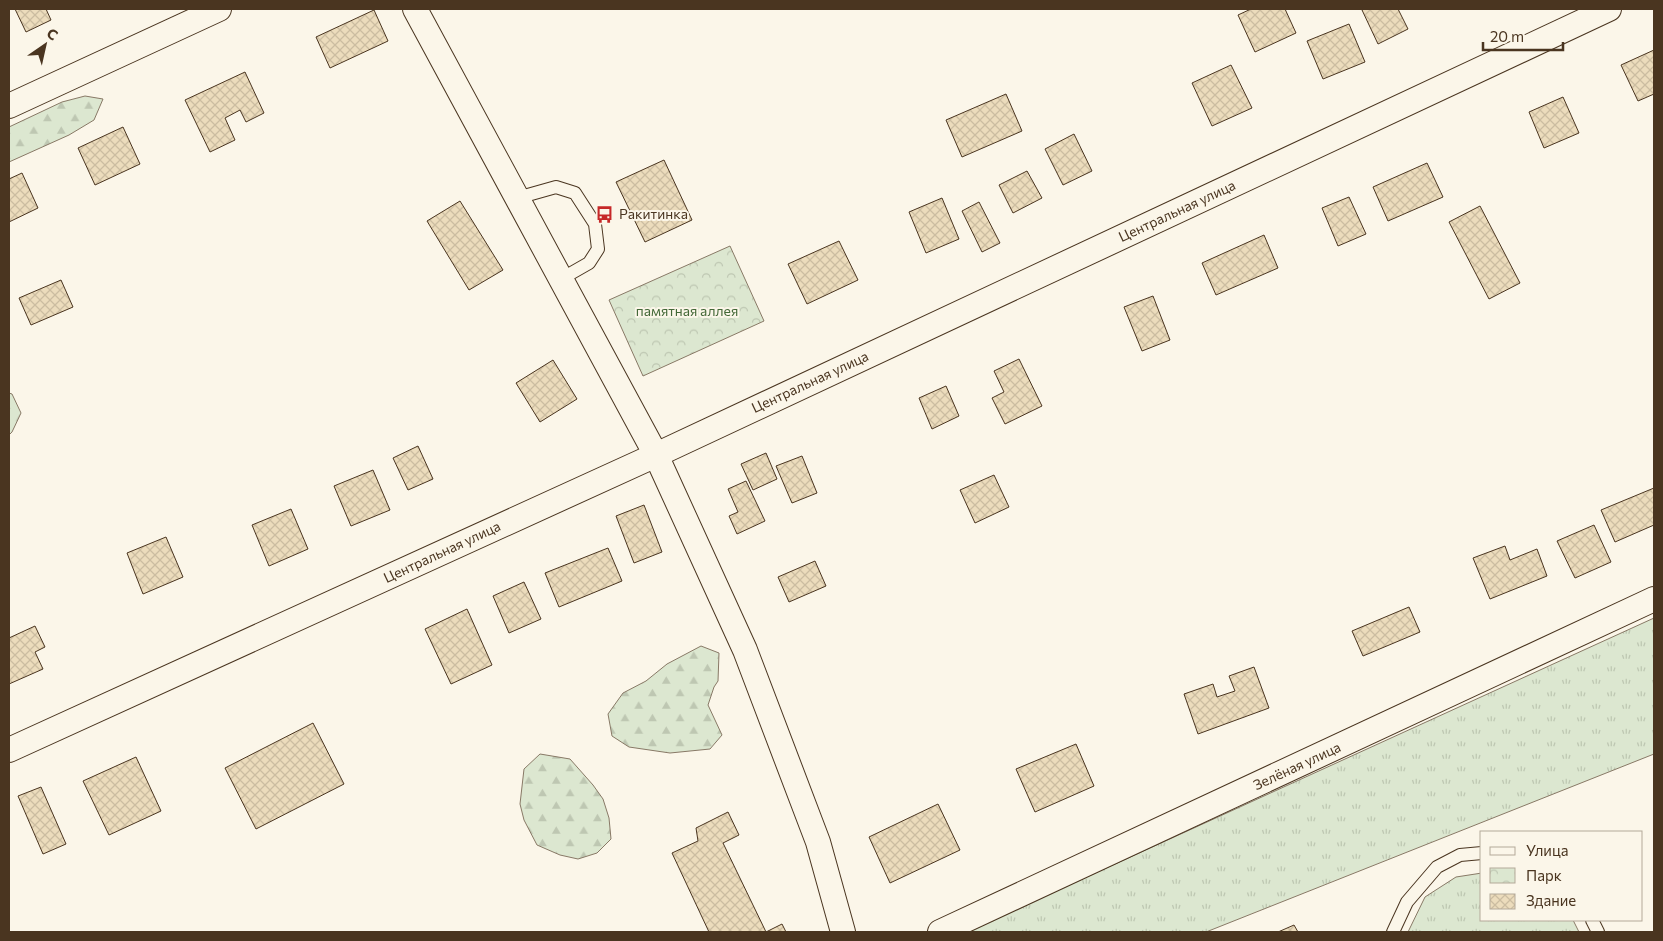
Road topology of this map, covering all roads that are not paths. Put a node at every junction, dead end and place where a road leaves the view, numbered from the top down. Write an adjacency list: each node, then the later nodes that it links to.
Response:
1 (219, 9): 4 (street)
2 (415, 9): 5 (street)
3 (1609, 9): 7 (street, Центральная улица)
4 (9, 106)
5 (517, 198): 6 (street); 6 (lane)
6 (561, 279): 7 (street)
7 (656, 455): 9 (street, Центральная улица); 11 (street)
8 (1654, 599): 12 (street, Зелёная улица)
9 (9, 750)
10 (1480, 853): 13 (lane)
11 (842, 932)
12 (940, 932)
13 (1393, 932)

